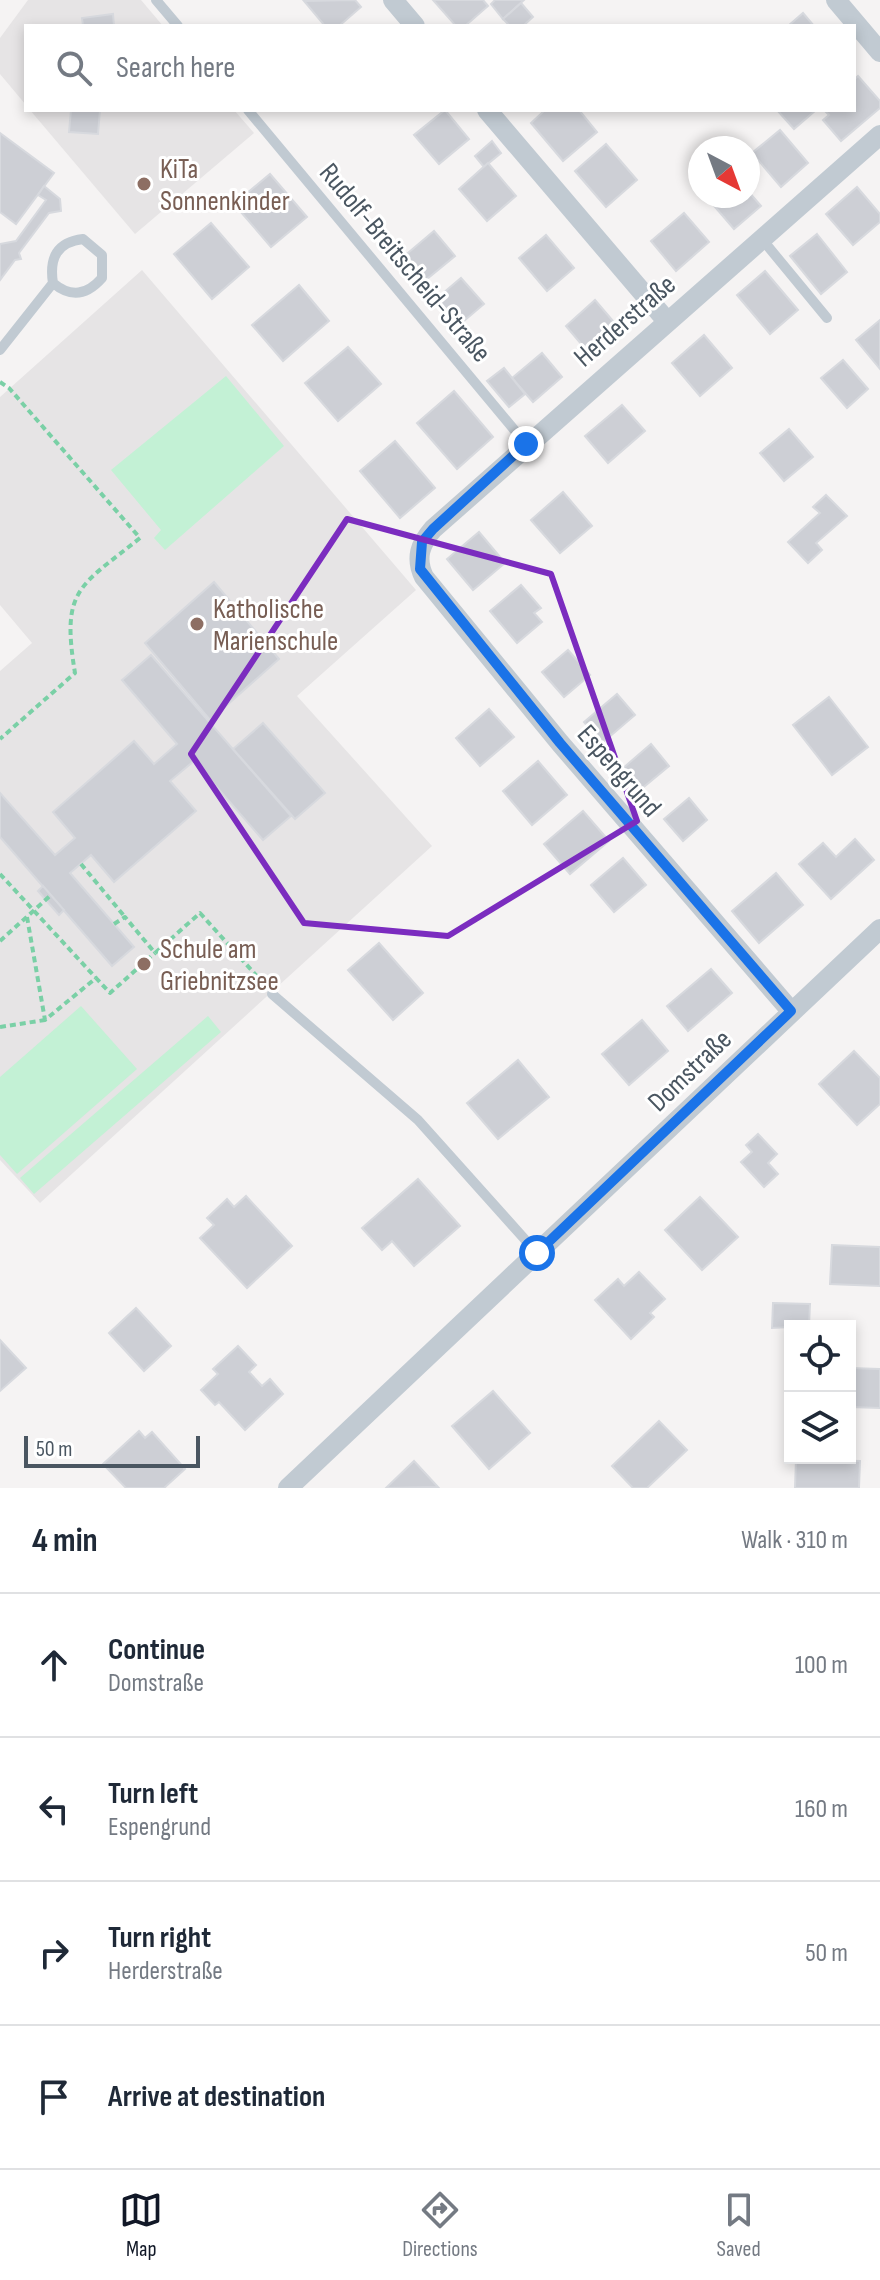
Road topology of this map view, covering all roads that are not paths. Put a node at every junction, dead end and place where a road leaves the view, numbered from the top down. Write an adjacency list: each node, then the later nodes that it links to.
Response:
1 (156, 0): 4 (lane)
2 (393, 0): 5 (street)
3 (836, 0): 6 (street)
4 (176, 24)
5 (413, 24)
6 (880, 52)
7 (250, 112): 15 (lane, Rudolf-Breitscheid-Straße)
8 (489, 112): 13 (street)
9 (880, 135): 10 (street, Herderstraße)
10 (761, 238): 12 (lane); 13 (street, Herderstraße)
11 (53, 283): 11 (lane); 14 (lane)
12 (827, 318)
13 (666, 320): 15 (street, Herderstraße)
14 (0, 350)
15 (526, 444): 16 (street, Herderstraße)
16 (419, 558): 19 (street, Espengrund)
17 (880, 929): 19 (street, Domstraße)
18 (272, 994): 20 (lane)
19 (791, 1011): 20 (street, Domstraße)
20 (537, 1253): 21 (street, Domstraße)
21 (299, 1481)

